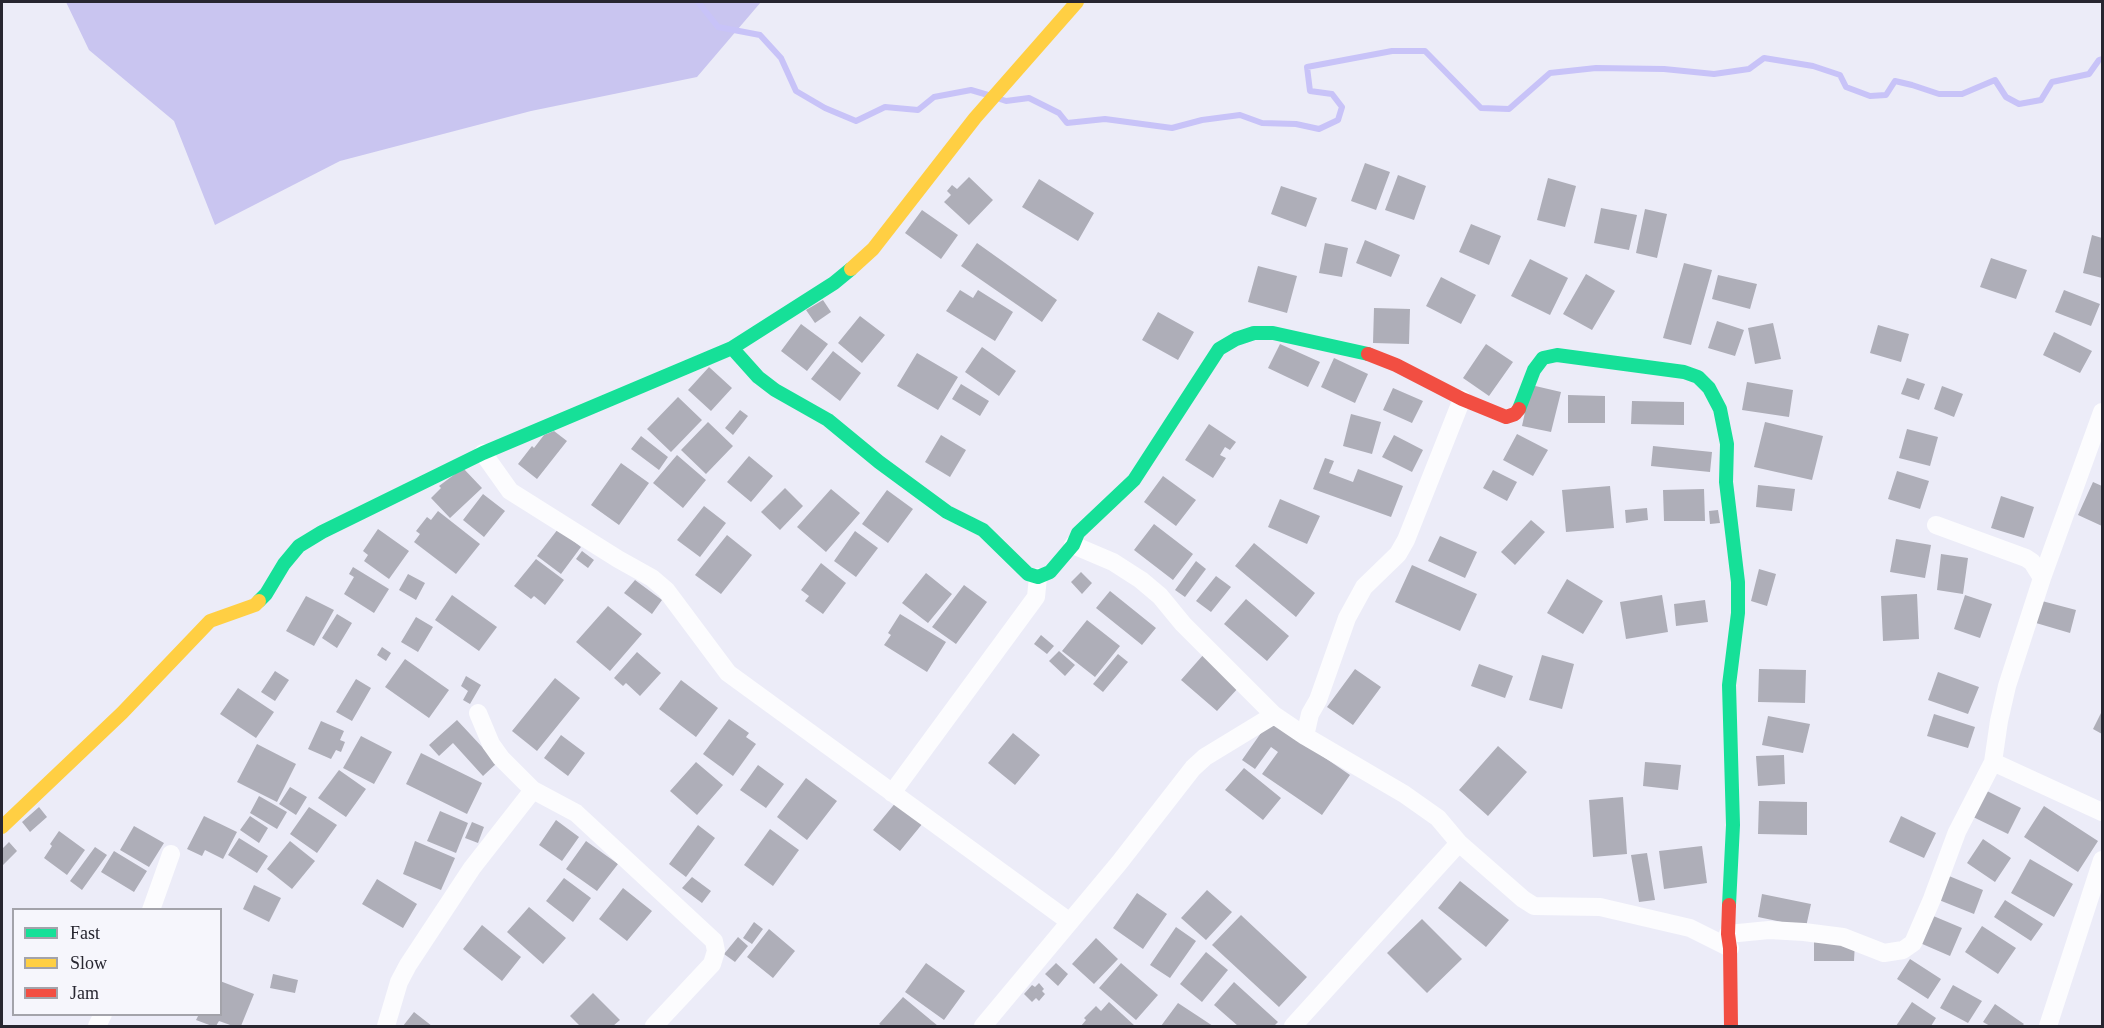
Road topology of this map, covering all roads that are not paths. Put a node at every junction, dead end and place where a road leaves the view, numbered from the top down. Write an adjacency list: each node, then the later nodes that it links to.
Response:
1 (1077, 2): 2 (street)
2 (732, 348): 5 (street); 8 (street)
3 (1462, 399): 7 (street); 12 (street); 23 (street)
4 (2103, 412): 9 (street)
5 (483, 453): 15 (street); 17 (street)
6 (1936, 525): 9 (street)
7 (1073, 545): 8 (street); 11 (street)
8 (1038, 577): 15 (street)
9 (2042, 578): 13 (street)
10 (478, 713): 14 (street)
11 (1274, 715): 12 (street); 22 (street)
12 (1305, 736): 18 (street)
13 (1992, 762): 16 (street); 23 (street)
14 (533, 790): 24 (street); 25 (street)
15 (892, 793): 22 (street)
16 (2103, 812)
17 (2, 827)
18 (1459, 843): 23 (street); 27 (street)
19 (171, 855): 21 (street)
20 (2103, 860): 29 (street)
21 (151, 908)
22 (1070, 922): 26 (street)
23 (1729, 941): 28 (street)
24 (386, 1026)
25 (654, 1026)
26 (983, 1026)
27 (1293, 1026)
28 (1731, 1026)
29 (2048, 1026)

